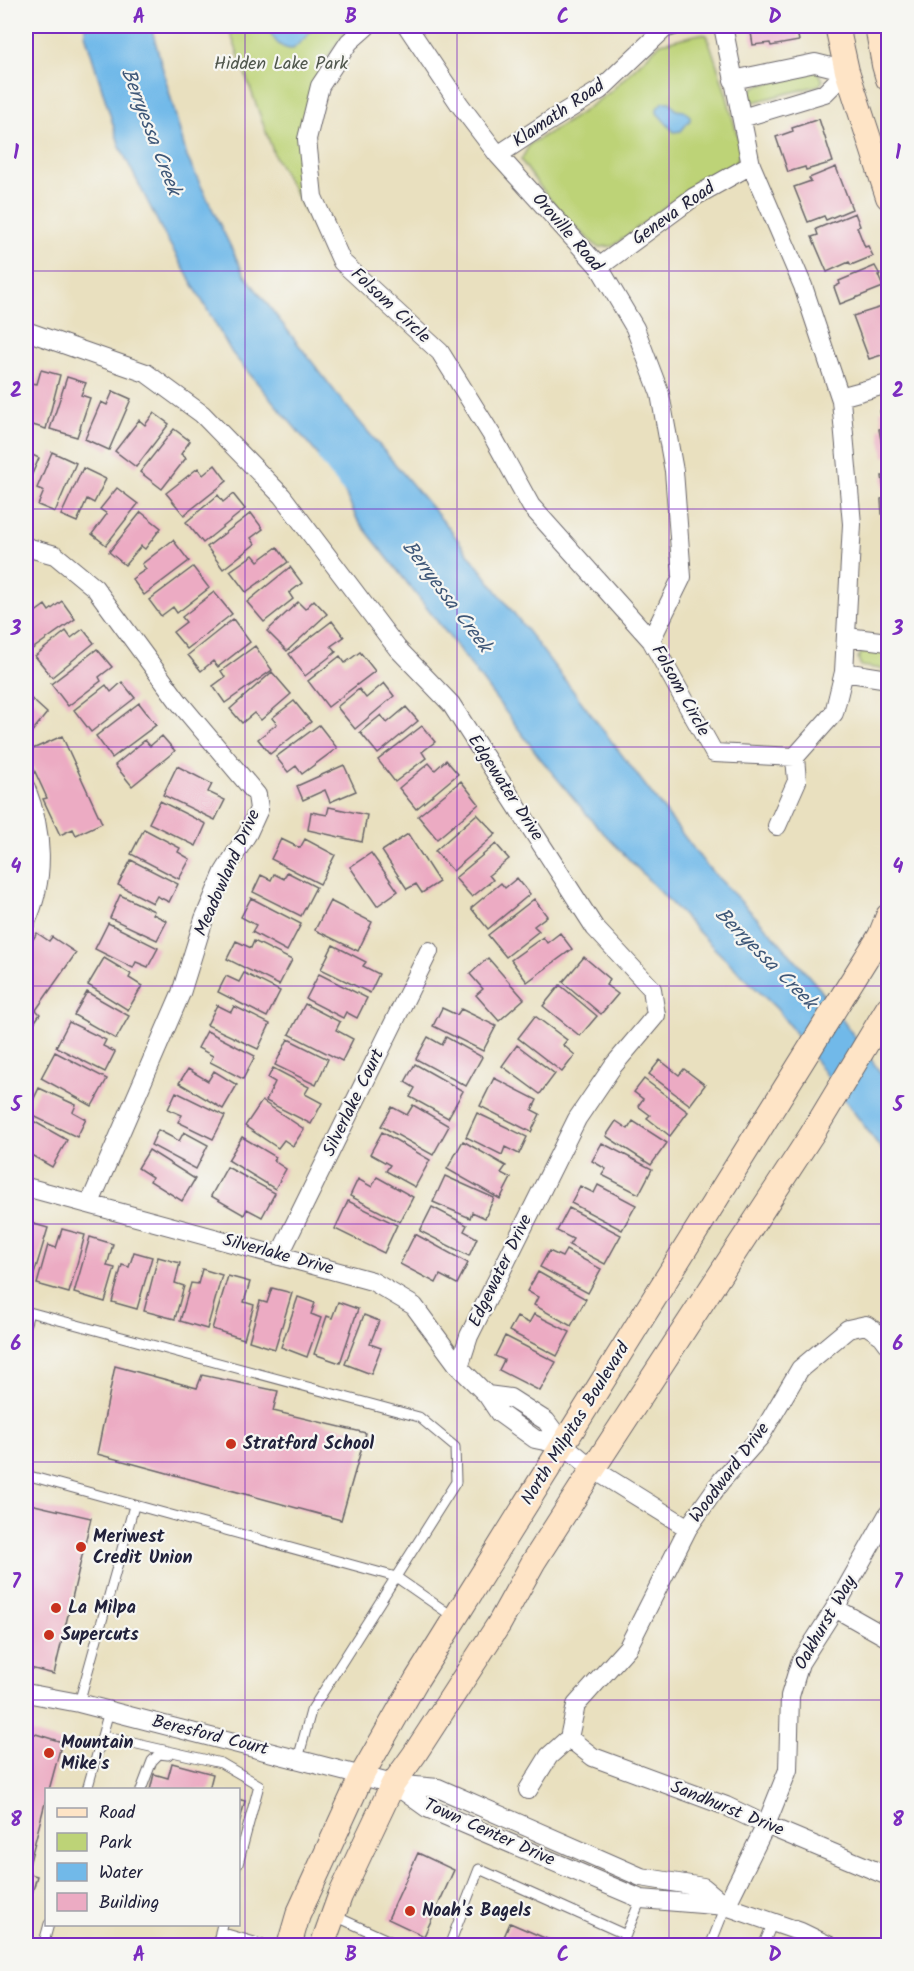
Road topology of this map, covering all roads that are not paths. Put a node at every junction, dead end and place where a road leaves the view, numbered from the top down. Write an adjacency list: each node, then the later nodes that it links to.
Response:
1 (367, 26): 20 (street, Folsom Circle)
2 (407, 26): 11 (street, Oroville Road)
3 (674, 26): 11 (street, Klamath Road)
4 (723, 26): 9 (street)
5 (837, 26): 7 (main road)
6 (877, 26): 8 (main road)
7 (847, 71): 8 (main road); 9 (street); 10 (street); 13 (main road)
8 (886, 72)
9 (733, 80): 10 (street)
10 (741, 118): 12 (street)
11 (498, 155): 14 (street, Oroville Road)
12 (751, 165): 14 (street, Geneva Road); 17 (street)
13 (888, 197)
14 (599, 267): 20 (street, Oroville Road)
15 (26, 331): 36 (street, Edgewater Drive)
16 (888, 384): 17 (street)
17 (840, 398): 19 (street)
18 (26, 547): 32 (street, Meadowland Drive)
19 (847, 637): 21 (street); 22 (street)
20 (651, 640): 24 (street, Folsom Circle)
21 (888, 642)
22 (844, 672): 23 (street); 24 (street)
23 (888, 679)
24 (795, 757): 26 (street)
25 (26, 788): 28 (street)
26 (777, 826)
27 (888, 916): 37 (main road, North Milpitas Boulevard)
28 (26, 922)
29 (429, 951): 33 (street, Silverlake Court)
30 (888, 1009): 38 (main road, North Milpitas Boulevard)
31 (26, 1187): 32 (street, Silverlake Drive)
32 (90, 1203): 33 (street, Silverlake Drive)
33 (279, 1256): 36 (street, Silverlake Drive)
34 (26, 1323): 43 (lane)
35 (888, 1344): 42 (street, Woodward Drive)
36 (459, 1366): 37 (street, Silverlake Drive)
37 (564, 1445): 38 (street, Silverlake Drive); 45 (main road, North Milpitas Boulevard)
38 (593, 1469): 42 (street, Silverlake Drive); 55 (main road, North Milpitas Boulevard)
39 (26, 1475): 40 (lane)
40 (134, 1506): 43 (lane); 48 (lane)
41 (888, 1514): 44 (street, Oakhurst Way)
42 (688, 1528): 51 (street, Woodward Drive)
43 (396, 1577): 45 (lane); 53 (lane)
44 (835, 1608): 46 (street); 59 (street, Oakhurst Way)
45 (455, 1618): 54 (main road, North Milpitas Boulevard)
46 (888, 1638)
47 (26, 1693): 48 (street, Beresford Court)
48 (79, 1703): 49 (street, Beresford Court)
49 (109, 1711): 50 (lane); 53 (street, Beresford Court)
50 (102, 1736): 52 (lane); 56 (lane)
51 (569, 1738): 58 (street); 59 (street, Sandhurst Drive)
52 (189, 1755): 57 (lane); 60 (lane)
53 (298, 1759): 54 (street, Beresford Court)
54 (362, 1775): 55 (street, Beresford Court); 72 (main road, North Milpitas Boulevard)
55 (393, 1784): 62 (street, Town Center Drive); 63 (street, Town Center Drive); 64 (main road, North Milpitas Boulevard)
56 (88, 1788)
57 (142, 1788)
58 (528, 1790)
59 (766, 1825): 61 (street, Sandhurst Drive); 63 (street, Oakhurst Way)
60 (241, 1844)
61 (888, 1876)
62 (641, 1899): 63 (street, Town Center Drive); 68 (lane)
63 (726, 1906): 65 (street, Town Center Drive); 77 (lane)
64 (333, 1915): 73 (main road, North Milpitas Boulevard); 74 (lane)
65 (773, 1922): 78 (lane); 79 (street, Town Center Drive)
66 (49, 1926): 69 (lane)
67 (221, 1928): 70 (lane); 71 (lane)
68 (626, 1935): 75 (lane); 76 (lane)
69 (44, 1946)
70 (217, 1946)
71 (268, 1946)
72 (289, 1946)
73 (322, 1946)
74 (401, 1946)
75 (449, 1946)
76 (621, 1946)
77 (710, 1946)
78 (763, 1946)
79 (830, 1946)

